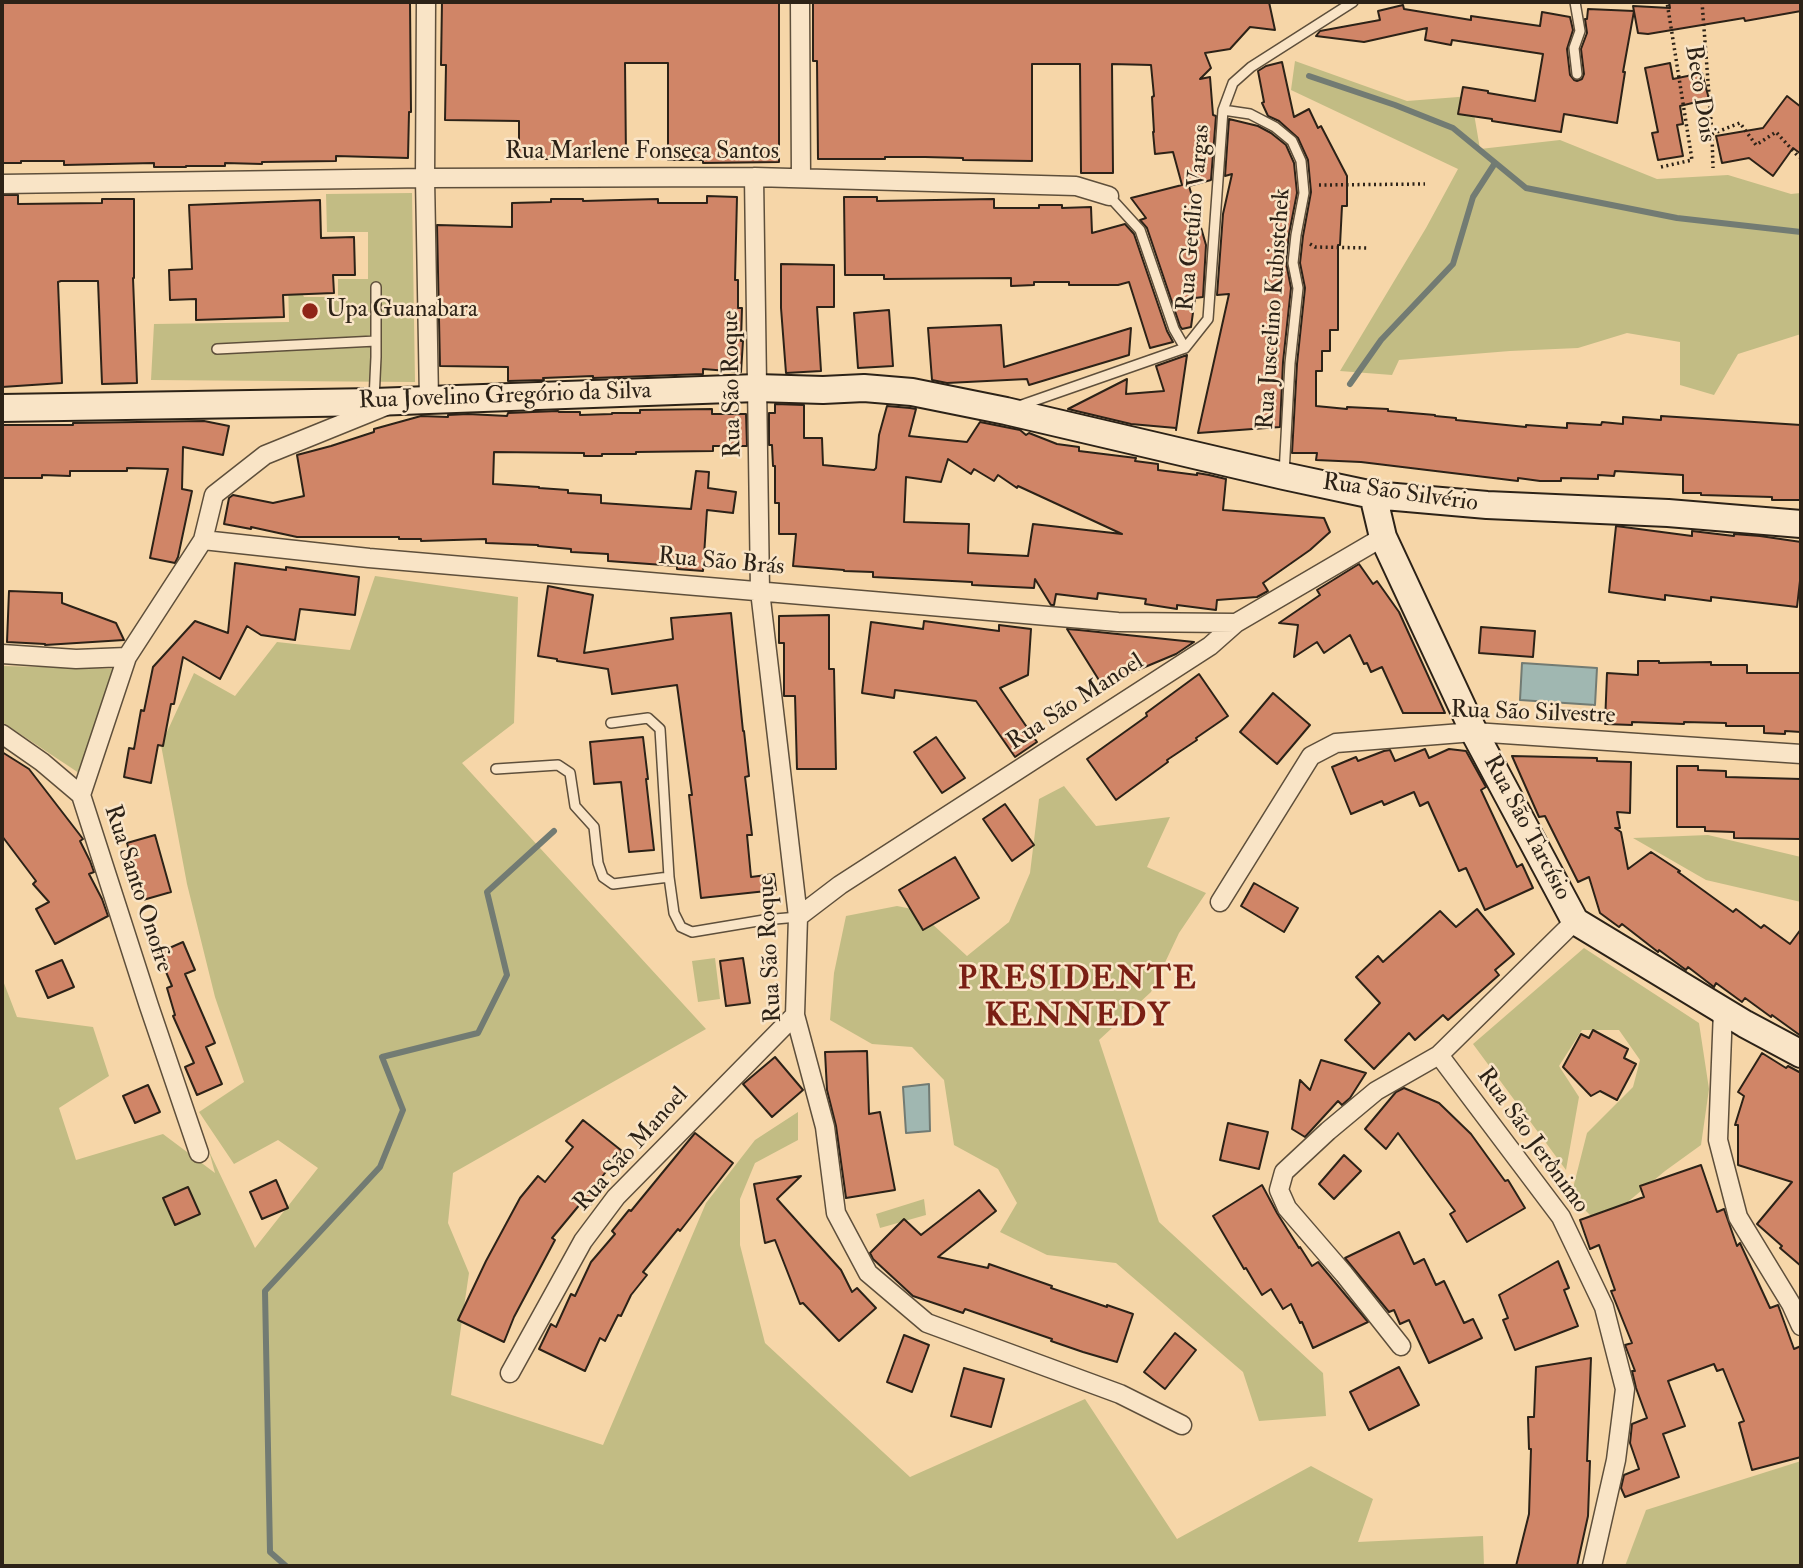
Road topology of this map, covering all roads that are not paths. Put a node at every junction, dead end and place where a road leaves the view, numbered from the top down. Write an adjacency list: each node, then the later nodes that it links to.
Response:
1 (426, 2): 8 (street)
2 (800, 2): 9 (street)
3 (1353, 2): 6 (lane, Rua Getúlio Vargas)
4 (1575, 2): 5 (lane)
5 (1577, 74)
6 (1223, 110): 14 (lane, Rua Getúlio Vargas); 21 (lane, Rua Juscelino Kubistchek)
7 (754, 177): 8 (street, Rua Marlene Fonseca Santos); 9 (street, Rua Marlene Fonseca Santos); 16 (street, Rua São Roque)
8 (425, 178): 10 (street, Rua Marlene Fonseca Santos); 17 (street)
9 (801, 178): 11 (street, Rua Marlene Fonseca Santos)
10 (2, 184)
11 (1109, 196): 14 (lane, Rua Marlene Fonseca Santos)
12 (376, 287): 13 (lane)
13 (376, 341): 15 (lane); 18 (lane)
14 (1185, 348): 20 (lane, Rua Getúlio Vargas)
15 (217, 349)
16 (757, 388): 17 (street, Rua Jovelino Gregório da Silva); 20 (street, Rua Jovelino Gregório da Silva); 26 (street, Rua São Roque)
17 (429, 400): 18 (street, Rua Jovelino Gregório da Silva)
18 (387, 401): 19 (street, Rua Jovelino Gregório da Silva); 25 (street, Rua Santo Onofre)
19 (2, 408)
20 (1006, 411): 21 (street, Rua São Silvério)
21 (1283, 476): 22 (street, Rua São Silvério)
22 (1373, 495): 23 (street, Rua São Silvério); 24 (street, Rua São Tarcísio)
23 (1801, 524)
24 (1383, 537): 27 (street, Rua São Manoel); 31 (street, Rua São Tarcísio)
25 (202, 540): 26 (street, Rua São Brás); 29 (street, Rua Santo Onofre)
26 (760, 591): 27 (street, Rua São Brás); 38 (street, Rua São Roque)
27 (1236, 623): 38 (street, Rua São Manoel)
28 (2, 654): 29 (street)
29 (127, 656): 35 (street, Rua Santo Onofre)
30 (611, 723): 36 (lane)
31 (1474, 732): 33 (street, Rua São Silvestre); 37 (street, Rua São Silvestre); 39 (street, Rua São Tarcísio)
32 (2, 734): 35 (street)
33 (1801, 754)
34 (496, 769): 36 (lane)
35 (81, 795): 44 (street, Rua Santo Onofre)
36 (669, 877): 38 (lane)
37 (1220, 902)
38 (798, 917): 41 (street, Rua São Roque)
39 (1575, 921): 40 (street, Rua São Tarcísio); 43 (street)
40 (1723, 1010): 42 (street, Rua São Tarcísio); 45 (street)
41 (795, 1015): 48 (street, Rua São Manoel); 49 (street, Rua São Roque)
42 (1801, 1054)
43 (1439, 1055): 47 (street); 50 (street, Rua São Jerônimo)
44 (199, 1153)
45 (1796, 1307): 46 (street)
46 (1801, 1326)
47 (1401, 1346)
48 (510, 1373)
49 (1182, 1424)
50 (1592, 1566)

